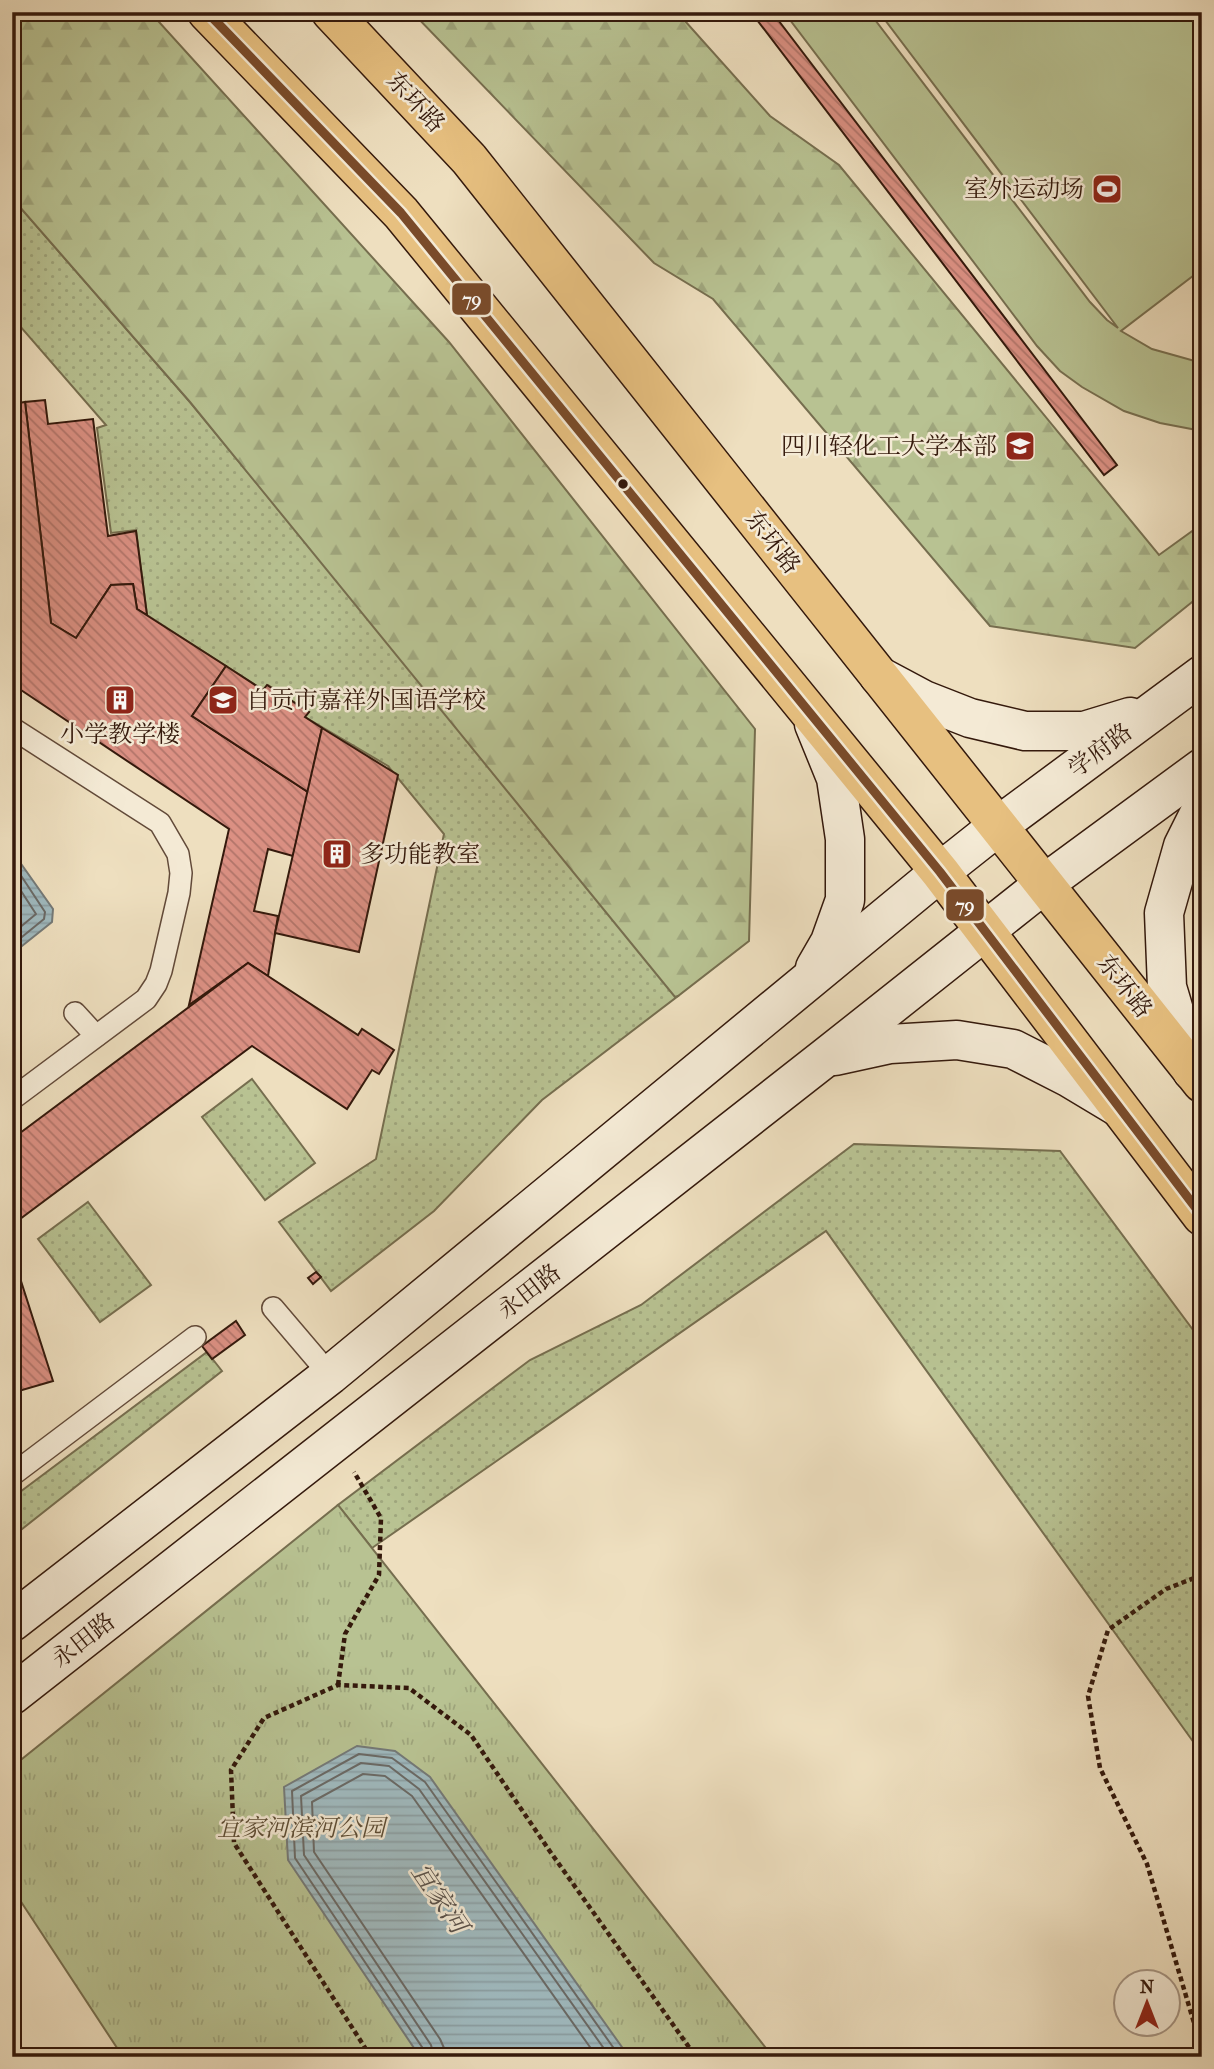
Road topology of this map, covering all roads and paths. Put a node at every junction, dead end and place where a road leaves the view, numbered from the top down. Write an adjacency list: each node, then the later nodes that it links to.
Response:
1 (207, 12): 6 (highway)
2 (331, 12): 4 (highway, 东环路)
3 (1202, 675): 5 (main road, 学府路)
4 (879, 676): 5 (main road); 10 (highway, 东环路)
5 (1156, 709): 10 (main road, 学府路)
6 (810, 713): 11 (highway); 14 (main road)
7 (12, 728): 16 (lane)
8 (1202, 768): 12 (main road)
9 (1202, 808): 18 (main road)
10 (998, 826): 11 (main road); 12 (highway, 东环路)
11 (940, 872): 13 (highway); 14 (main road)
12 (1044, 884): 13 (main road, 永田路); 18 (highway, 东环路)
13 (986, 931): 17 (main road, 永田路); 20 (highway)
14 (807, 981): 24 (main road)
15 (75, 1013): 16 (lane)
16 (96, 1037): 19 (lane)
17 (826, 1057): 20 (main road); 25 (main road, 永田路)
18 (1197, 1077)
19 (12, 1099)
20 (1121, 1110): 21 (highway)
21 (1202, 1216)
22 (273, 1308): 24 (lane)
23 (195, 1337): 26 (lane)
24 (330, 1376): 28 (main road)
25 (336, 1442): 29 (path); 30 (main road, 永田路)
26 (12, 1475)
27 (1202, 1575): 31 (path)
28 (12, 1622)
29 (338, 1685): 32 (path); 33 (path)
30 (12, 1695)
31 (1202, 2050)
32 (371, 2057)
33 (696, 2057)

